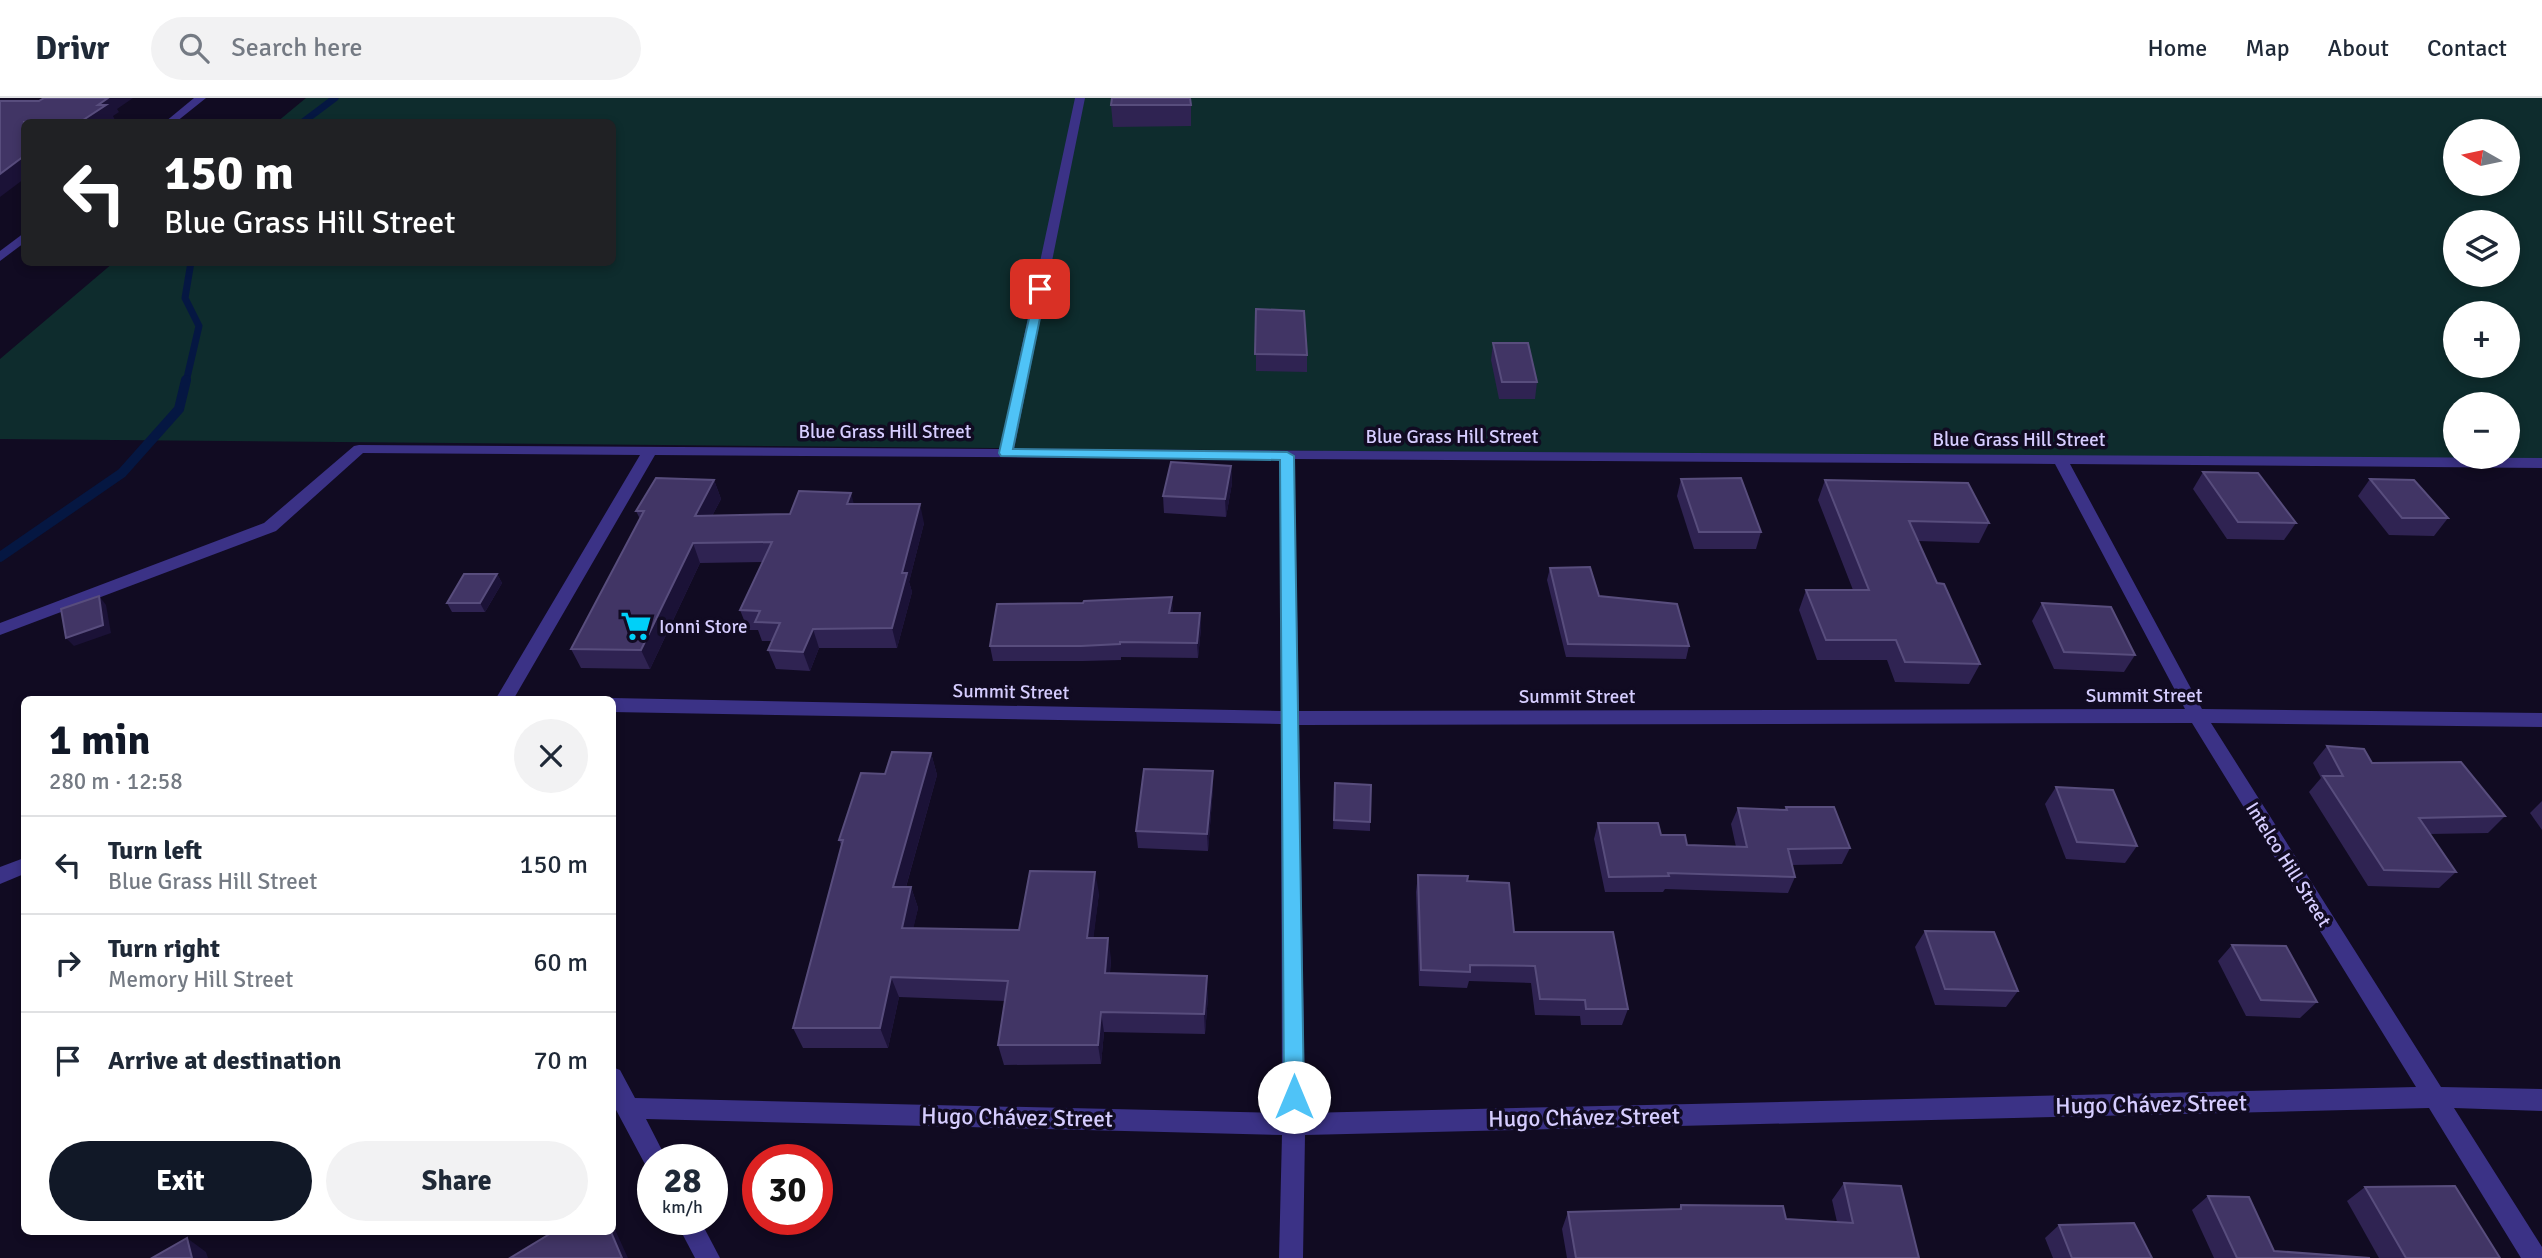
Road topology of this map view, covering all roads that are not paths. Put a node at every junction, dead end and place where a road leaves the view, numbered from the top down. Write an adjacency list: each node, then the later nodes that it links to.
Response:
1 (201, 98): 3 (street)
2 (1080, 98): 7 (street)
3 (174, 119)
4 (21, 240): 5 (street)
5 (0, 257)
6 (650, 451): 7 (street, Blue Grass Hill Street); 11 (street, Blue Grass Hill Street); 12 (street)
7 (1006, 453): 8 (street, Blue Grass Hill Street)
8 (1287, 456): 9 (street, Blue Grass Hill Street); 15 (street)
9 (2060, 460): 10 (street, Blue Grass Hill Street); 14 (street, Intelco Hill Street)
10 (2542, 463)
11 (0, 629)
12 (506, 696)
13 (616, 705): 15 (street, Summit Street)
14 (2197, 716): 15 (street, Summit Street); 16 (street, Summit Street); 20 (street, Intelco Hill Street)
15 (1291, 718): 23 (street)
16 (2542, 720)
17 (21, 867): 18 (street)
18 (0, 876)
19 (616, 1086): 22 (street)
20 (2434, 1097): 21 (street, Hugo Chávez Street); 23 (street, Hugo Chávez Street); 28 (street, Intelco Hill Street)
21 (2542, 1100)
22 (626, 1108): 23 (street, Hugo Chávez Street); 24 (street)
23 (1294, 1124): 27 (street)
24 (646, 1144)
25 (695, 1235): 26 (street)
26 (708, 1258)
27 (1291, 1258)
28 (2535, 1258)

